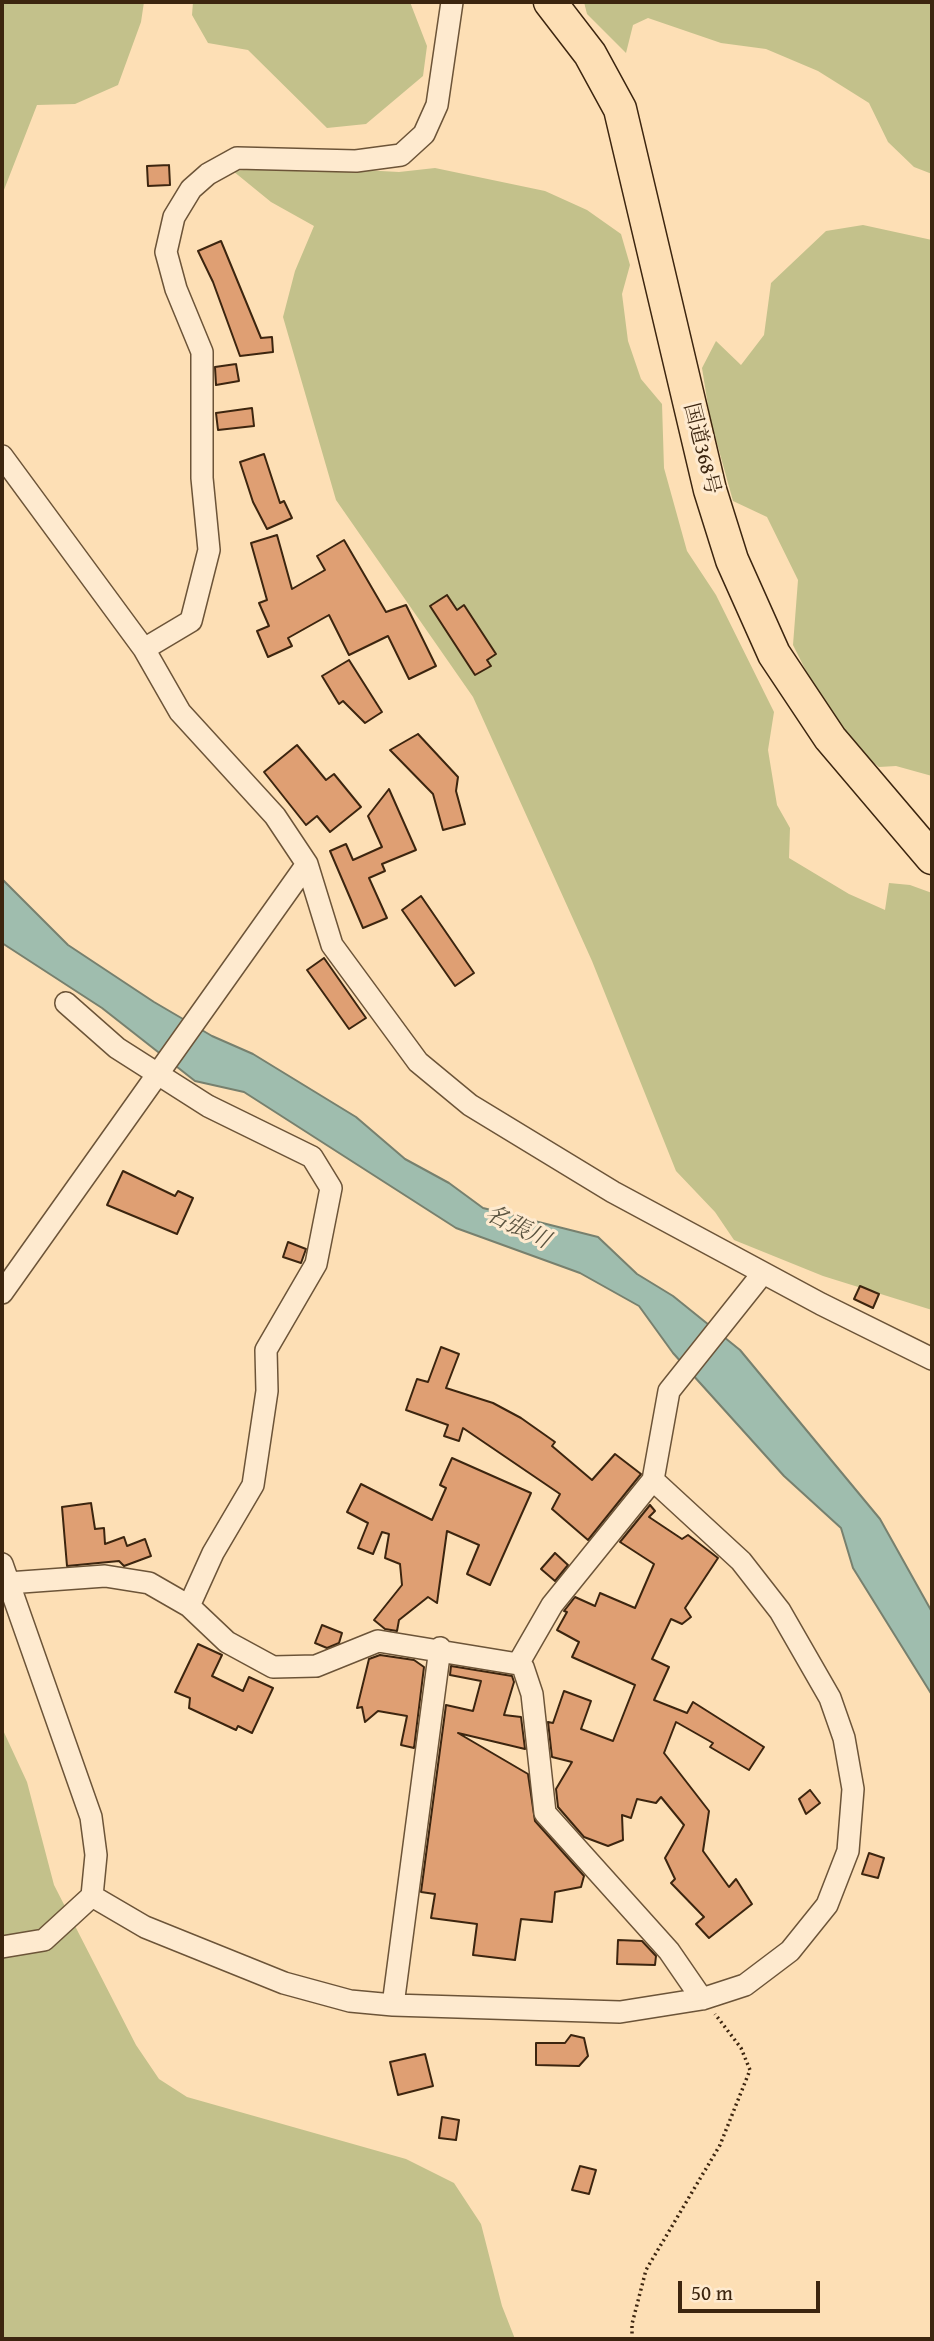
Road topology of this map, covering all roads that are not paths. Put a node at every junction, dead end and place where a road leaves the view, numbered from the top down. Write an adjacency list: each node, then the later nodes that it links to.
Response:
1 (452, 2): 4 (street)
2 (551, 2): 5 (highway, 国道368号)
3 (2, 456): 4 (street)
4 (144, 649): 6 (street)
5 (932, 858)
6 (307, 864): 8 (street); 9 (street)
7 (66, 1003): 8 (street)
8 (158, 1073): 10 (street); 14 (street)
9 (763, 1273): 11 (street); 12 (street)
10 (2, 1293)
11 (932, 1359)
12 (653, 1480): 16 (street); 19 (street)
13 (5, 1574): 14 (street); 17 (street)
14 (189, 1606): 15 (street)
15 (440, 1648): 16 (street); 20 (street)
16 (518, 1664): 19 (street)
17 (92, 1896): 18 (street); 20 (street)
18 (2, 1949)
19 (702, 1999): 20 (street)
20 (393, 2005)

